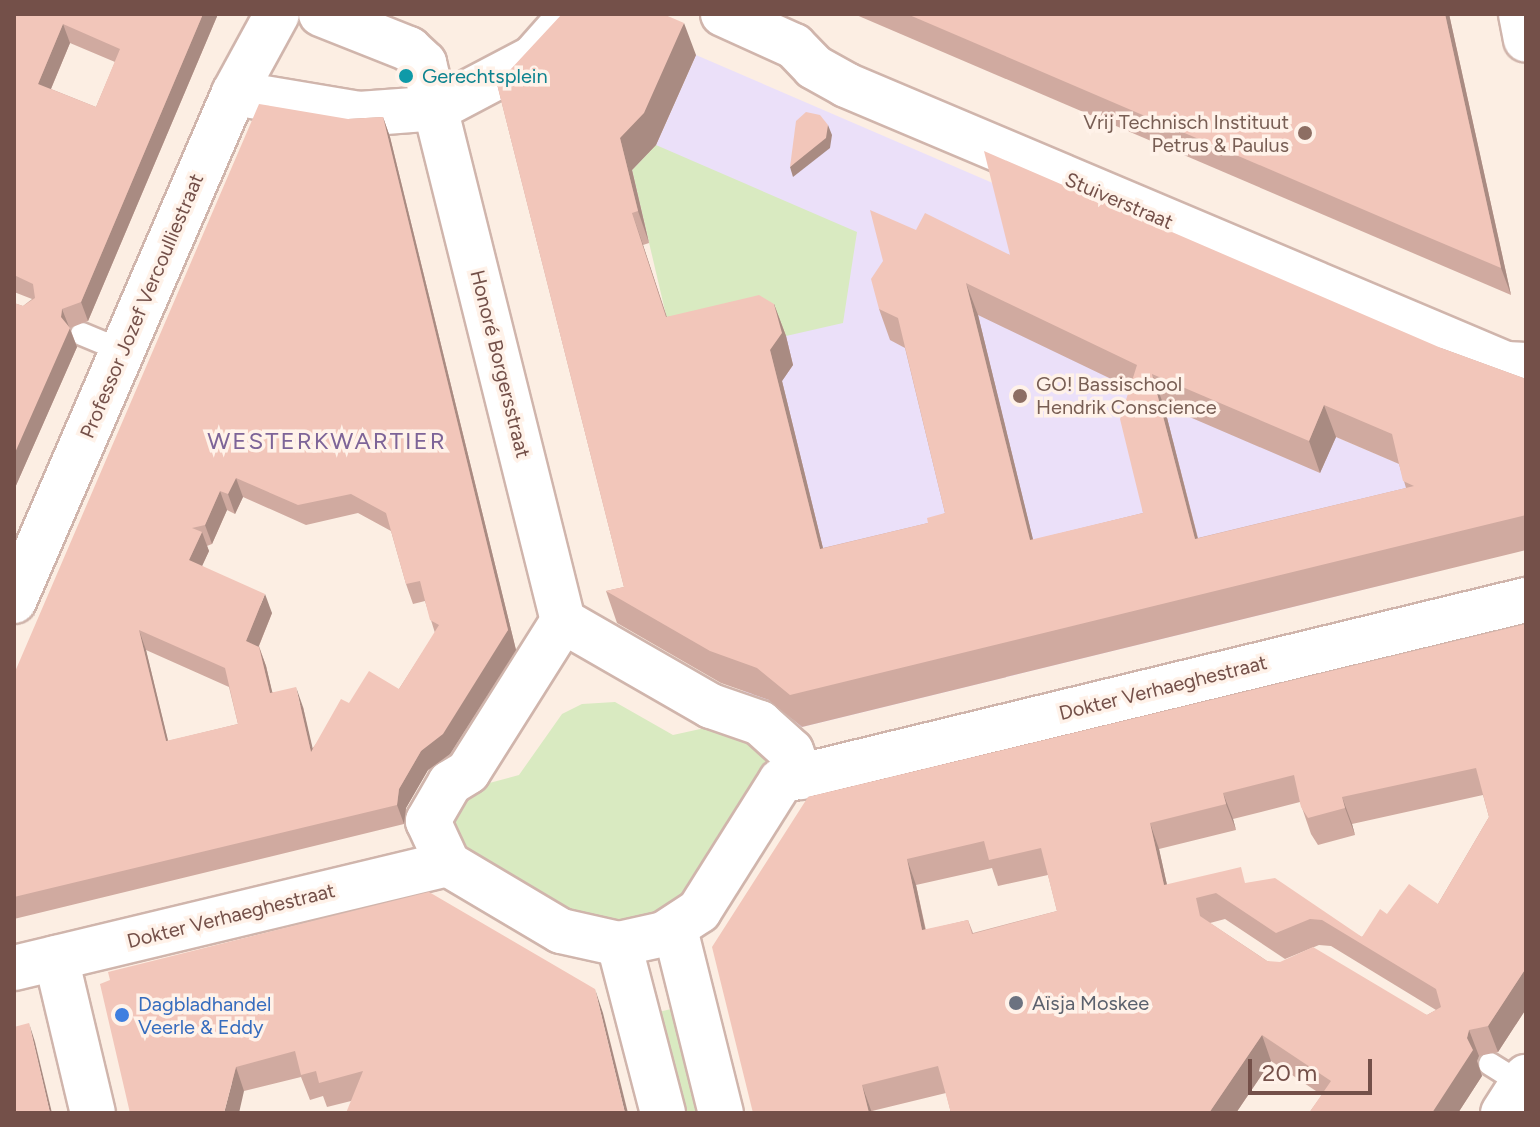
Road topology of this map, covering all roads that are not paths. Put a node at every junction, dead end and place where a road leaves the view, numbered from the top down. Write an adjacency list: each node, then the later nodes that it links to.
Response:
1 (277, 14): 7 (street, Professor Jozef Vercoulliestraat)
2 (321, 14): 8 (street)
3 (572, 14): 8 (street)
4 (723, 14): 11 (street, Stuiverstraat)
5 (1521, 14): 6 (street)
6 (1526, 40)
7 (234, 93): 8 (street); 10 (street, Professor Jozef Vercoulliestraat)
8 (438, 108): 14 (street, Honoré Borgersstraat)
9 (82, 334): 10 (lane)
10 (123, 351): 13 (street, Professor Jozef Vercoulliestraat)
11 (1526, 365)
12 (1526, 600): 15 (street, Dokter Verhaeghestraat)
13 (14, 601)
14 (563, 621): 15 (street); 16 (street)
15 (801, 777): 17 (street)
16 (448, 864): 18 (street); 19 (street, Dokter Verhaeghestraat)
17 (675, 929): 18 (street); 23 (street)
18 (619, 944): 22 (street)
19 (56, 958): 20 (street, Dokter Verhaeghestraat); 21 (street)
20 (14, 968)
21 (93, 1113)
22 (663, 1113)
23 (721, 1113)

